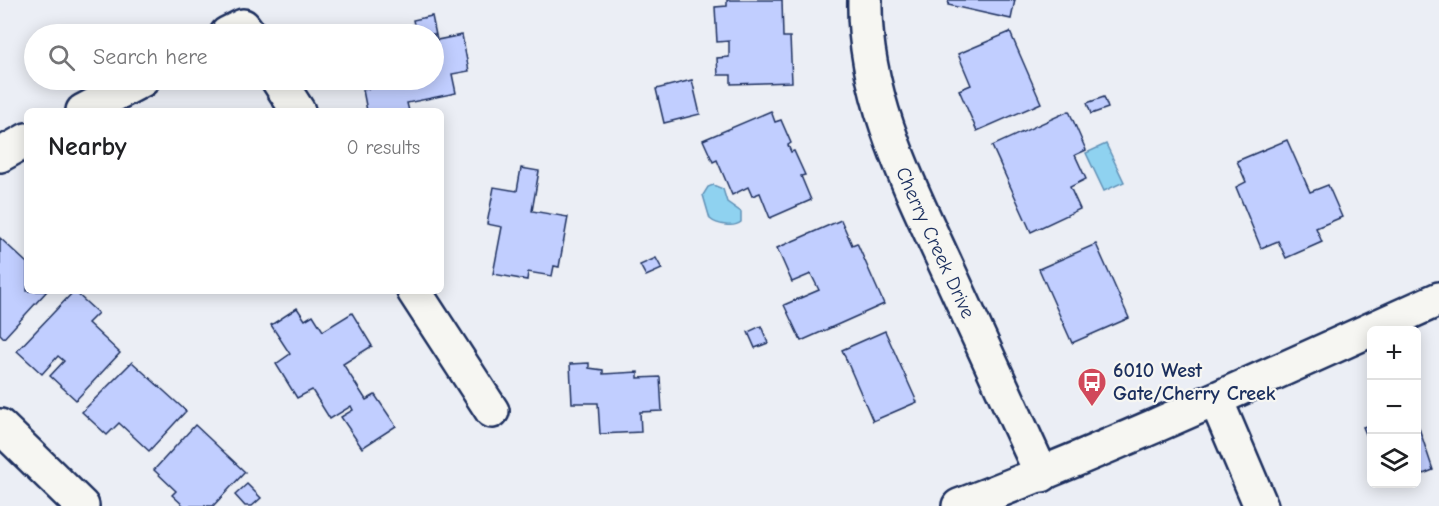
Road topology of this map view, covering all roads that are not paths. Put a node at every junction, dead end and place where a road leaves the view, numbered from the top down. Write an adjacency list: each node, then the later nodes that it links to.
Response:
1 (865, 0): 13 (street, Cherry Creek Drive)
2 (123, 90): 4 (street)
3 (284, 90): 5 (street)
4 (89, 108)
5 (296, 108)
6 (24, 143): 7 (street)
7 (0, 155)
8 (416, 294): 11 (street)
9 (1439, 299): 10 (street)
10 (1216, 400): 13 (street); 16 (street)
11 (492, 411)
12 (0, 426): 14 (street)
13 (1042, 475): 15 (street)
14 (82, 506)
15 (959, 506)
16 (1261, 506)

